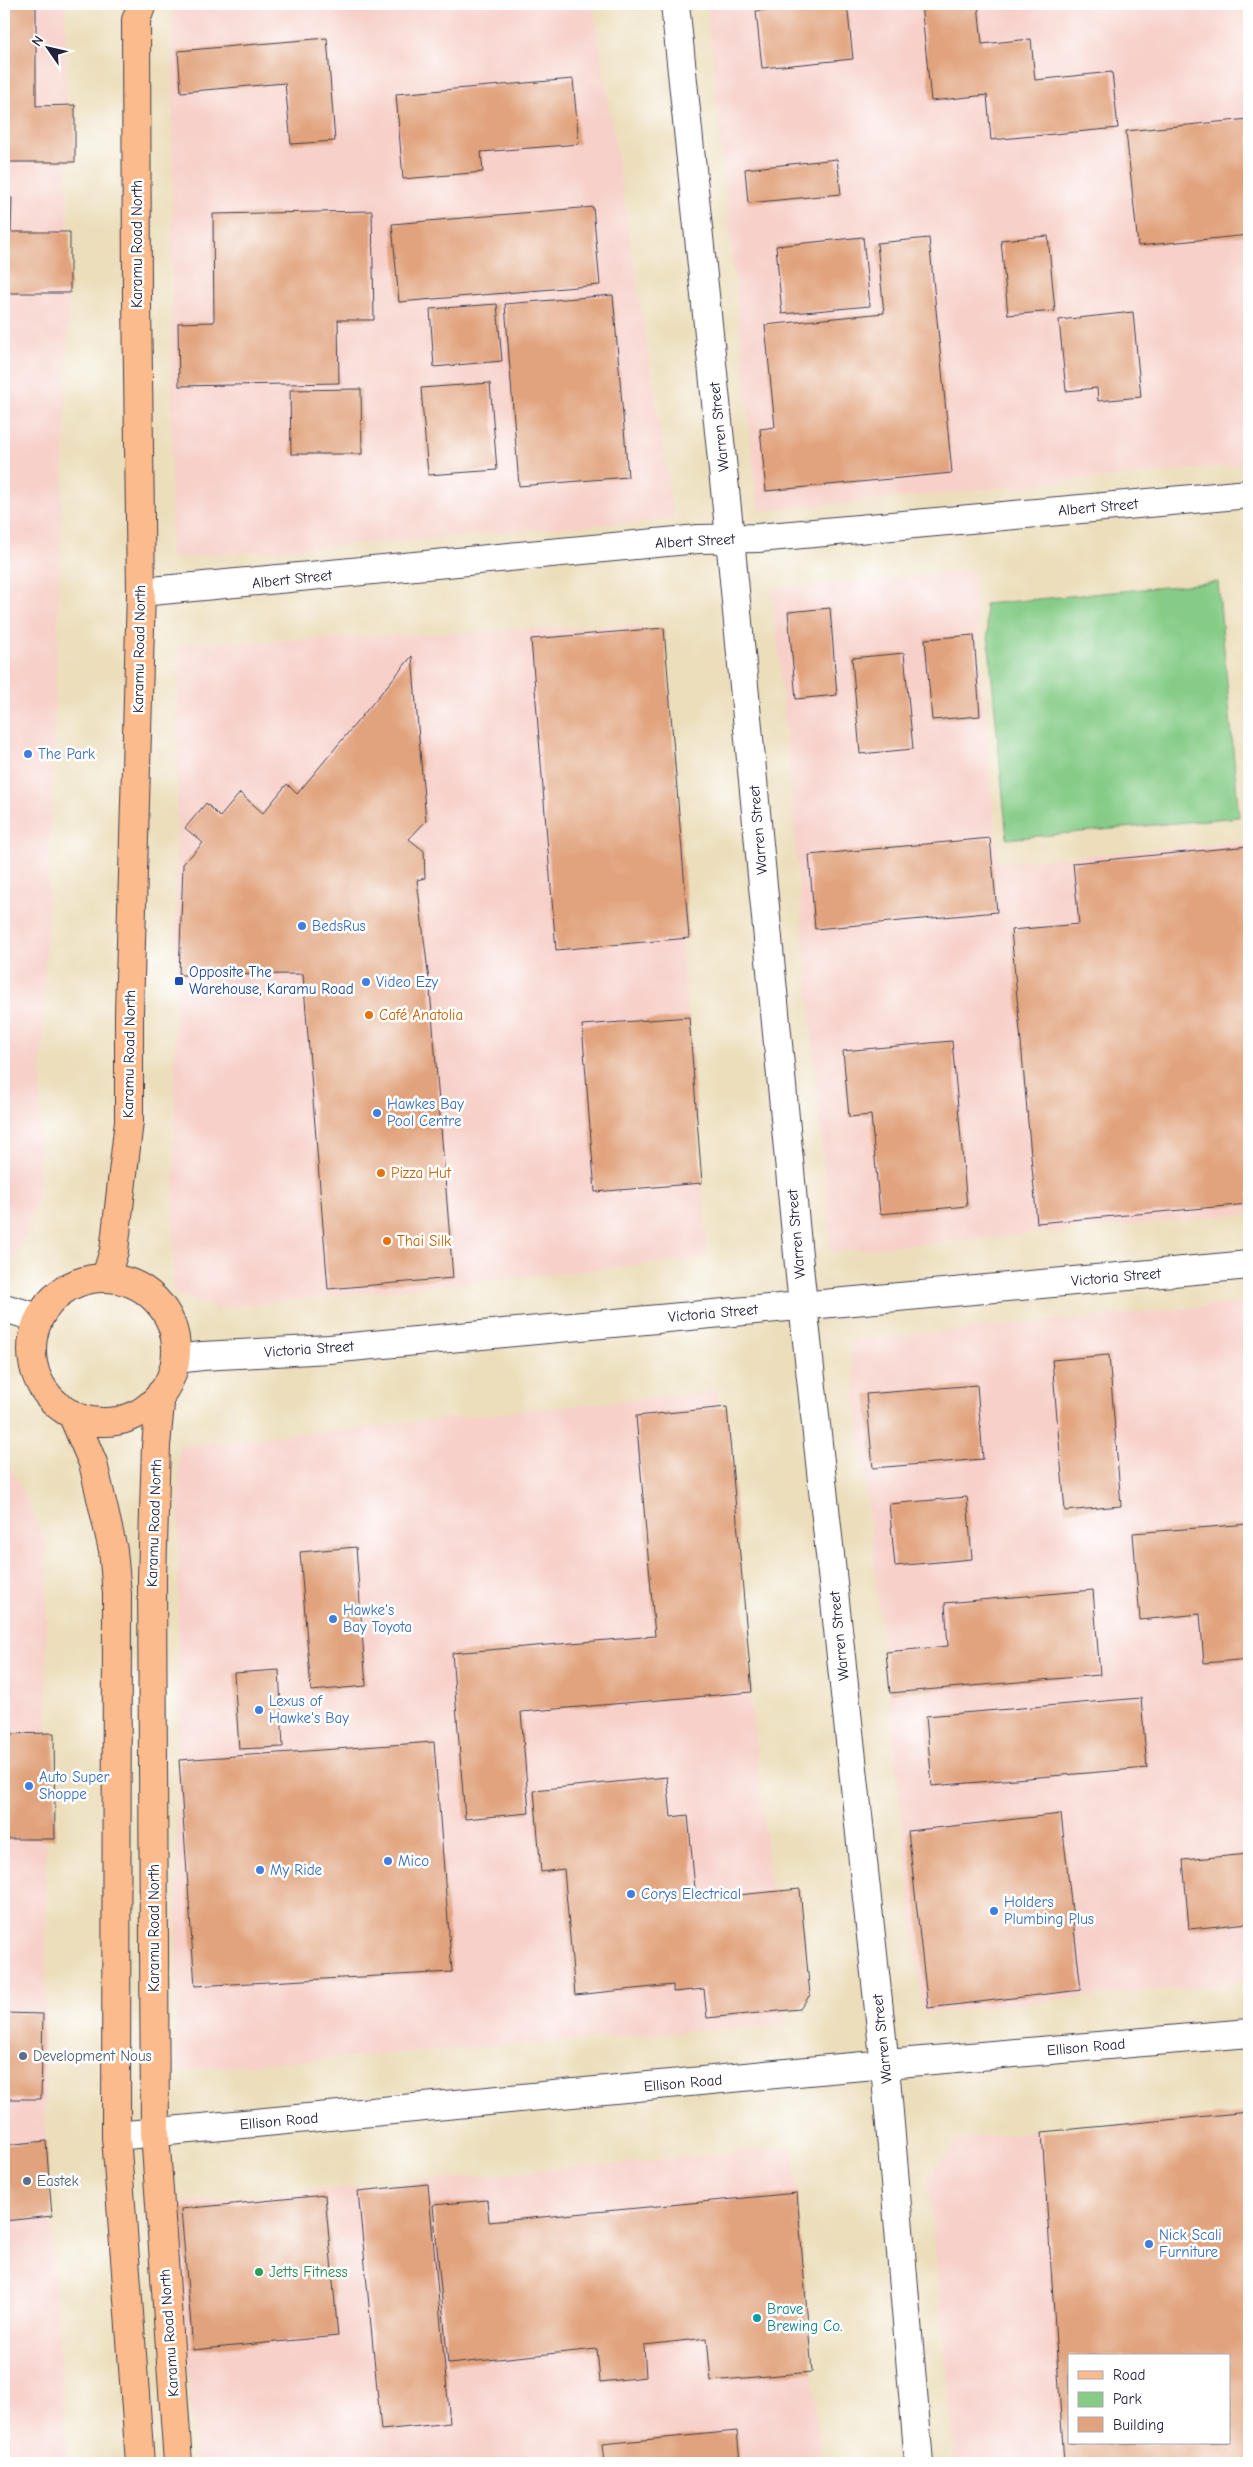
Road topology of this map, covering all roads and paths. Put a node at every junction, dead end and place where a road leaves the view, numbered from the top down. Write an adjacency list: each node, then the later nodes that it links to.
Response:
1 (675, 4): 4 (street, Warren Street)
2 (136, 9): 5 (main road, Karamu Road North)
3 (1249, 494): 4 (street, Albert Street)
4 (730, 538): 5 (street, Albert Street); 8 (street, Warren Street)
5 (141, 592): 7 (main road, Karamu Road North)
6 (1249, 1265): 8 (street, Victoria Street)
7 (106, 1276): 10 (main road); 11 (main road)
8 (804, 1304): 11 (street, Victoria Street); 15 (street, Warren Street)
9 (4, 1308): 10 (street)
10 (39, 1318): 13 (main road)
11 (176, 1359): 12 (main road)
12 (161, 1393): 13 (main road); 16 (main road, Karamu Road North)
13 (72, 1414): 17 (main road)
14 (1249, 2033): 15 (street, Ellison Road)
15 (885, 2066): 16 (street, Ellison Road); 20 (street, Warren Street)
16 (155, 2133): 17 (street, Ellison Road); 19 (main road, Karamu Road North)
17 (116, 2136): 18 (main road)
18 (140, 2463)
19 (178, 2463)
20 (919, 2463)

